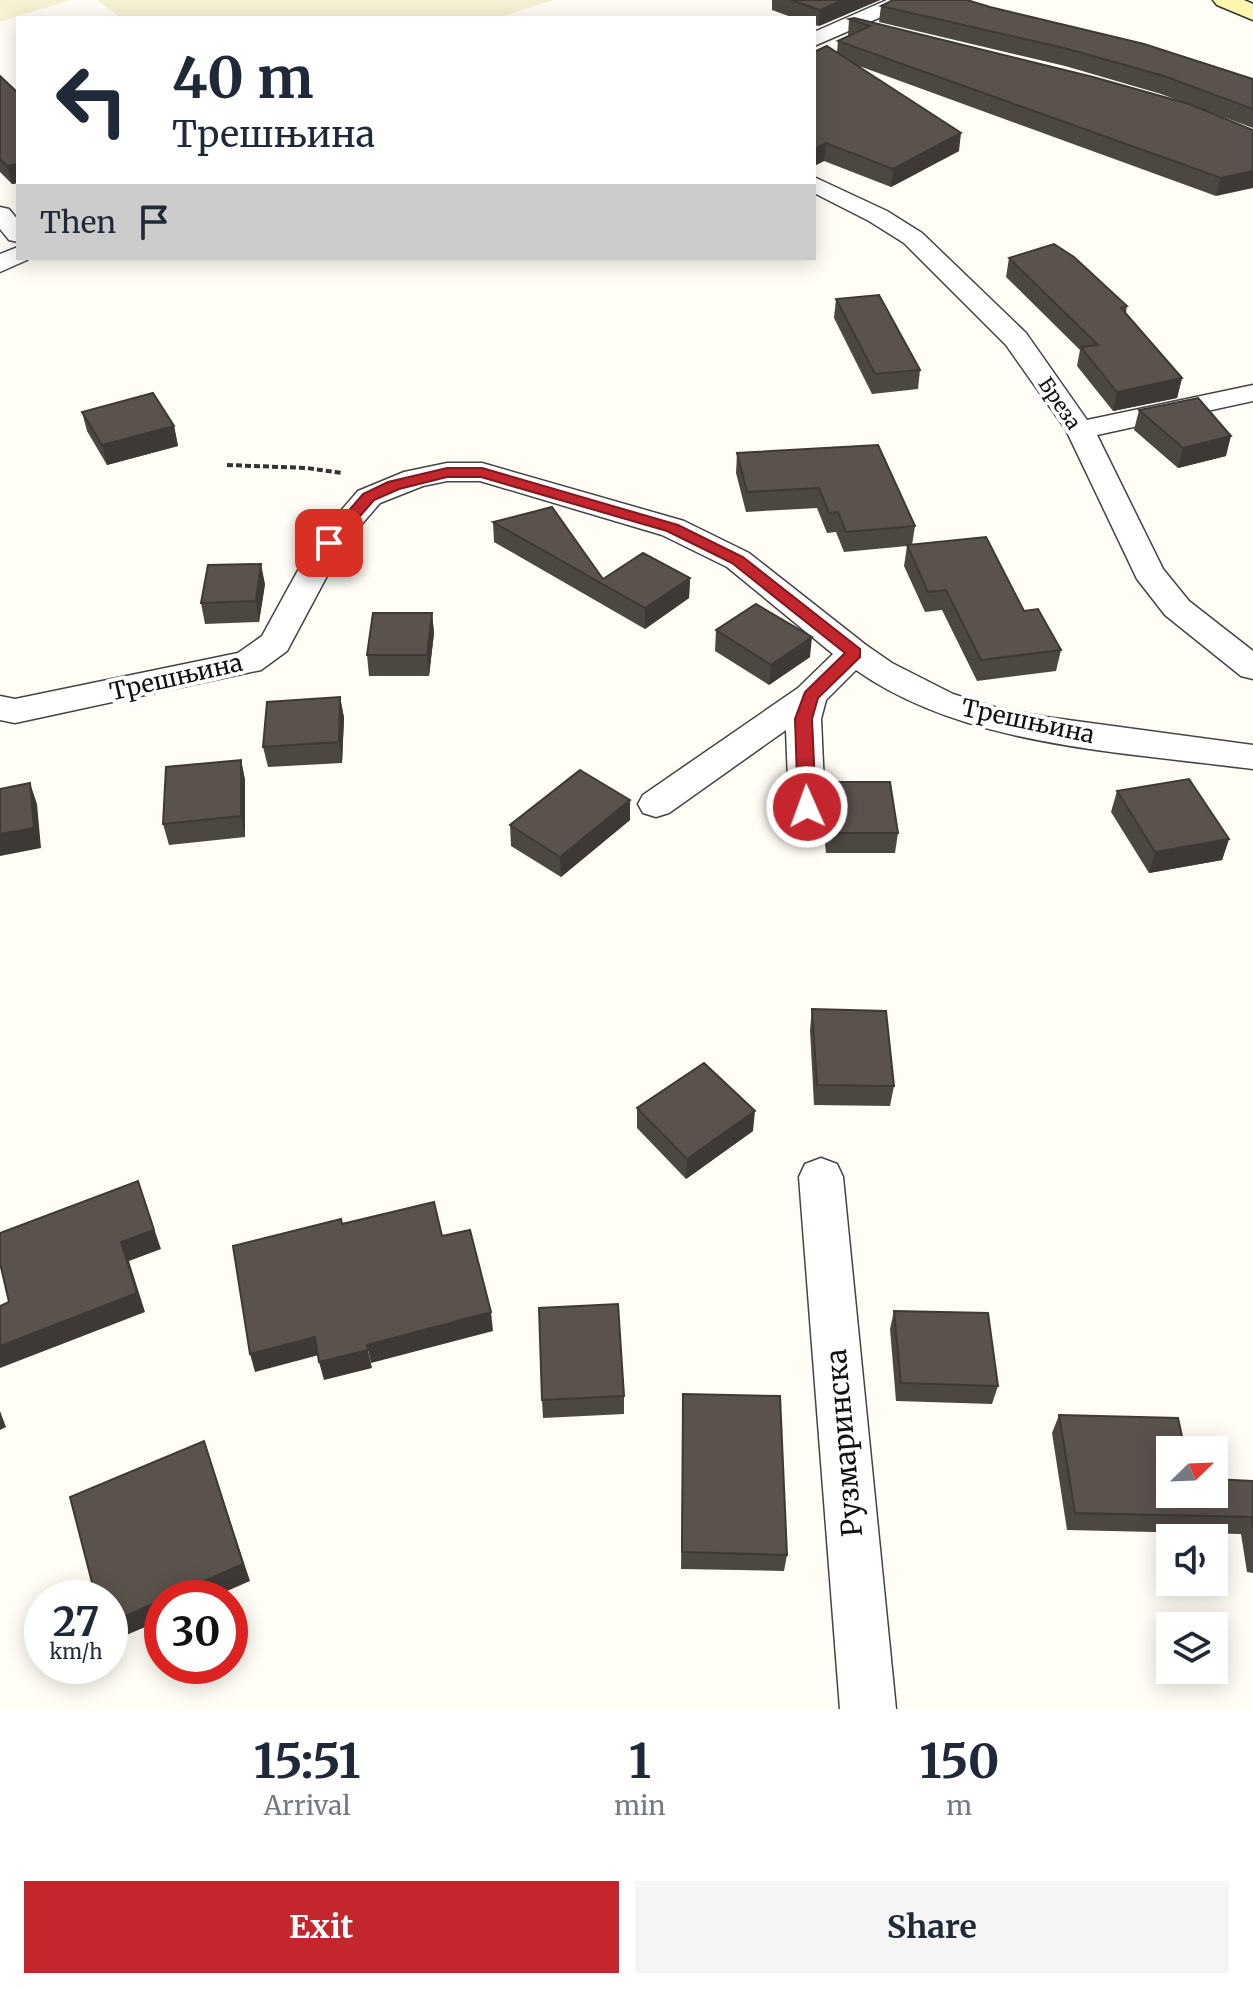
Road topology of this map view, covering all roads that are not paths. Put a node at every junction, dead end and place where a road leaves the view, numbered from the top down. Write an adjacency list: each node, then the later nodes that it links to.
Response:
1 (904, 0): 4 (street)
2 (1225, 0): 3 (main road)
3 (1253, 13)
4 (850, 24): 5 (street); 6 (street)
5 (890, 34)
6 (816, 39)
7 (816, 185): 11 (street, Бреза)
8 (0, 214): 9 (street)
9 (16, 233)
10 (1253, 393): 11 (street)
11 (1080, 430): 13 (street, Бреза)
12 (854, 653): 14 (street); 15 (street, Трешњина); 16 (street, Трешњина)
13 (1253, 668)
14 (810, 696): 17 (street); 18 (street)
15 (0, 708)
16 (1253, 757)
17 (656, 804)
18 (807, 807)
19 (821, 1177): 20 (street, Рузмаринска)
20 (868, 1709)

